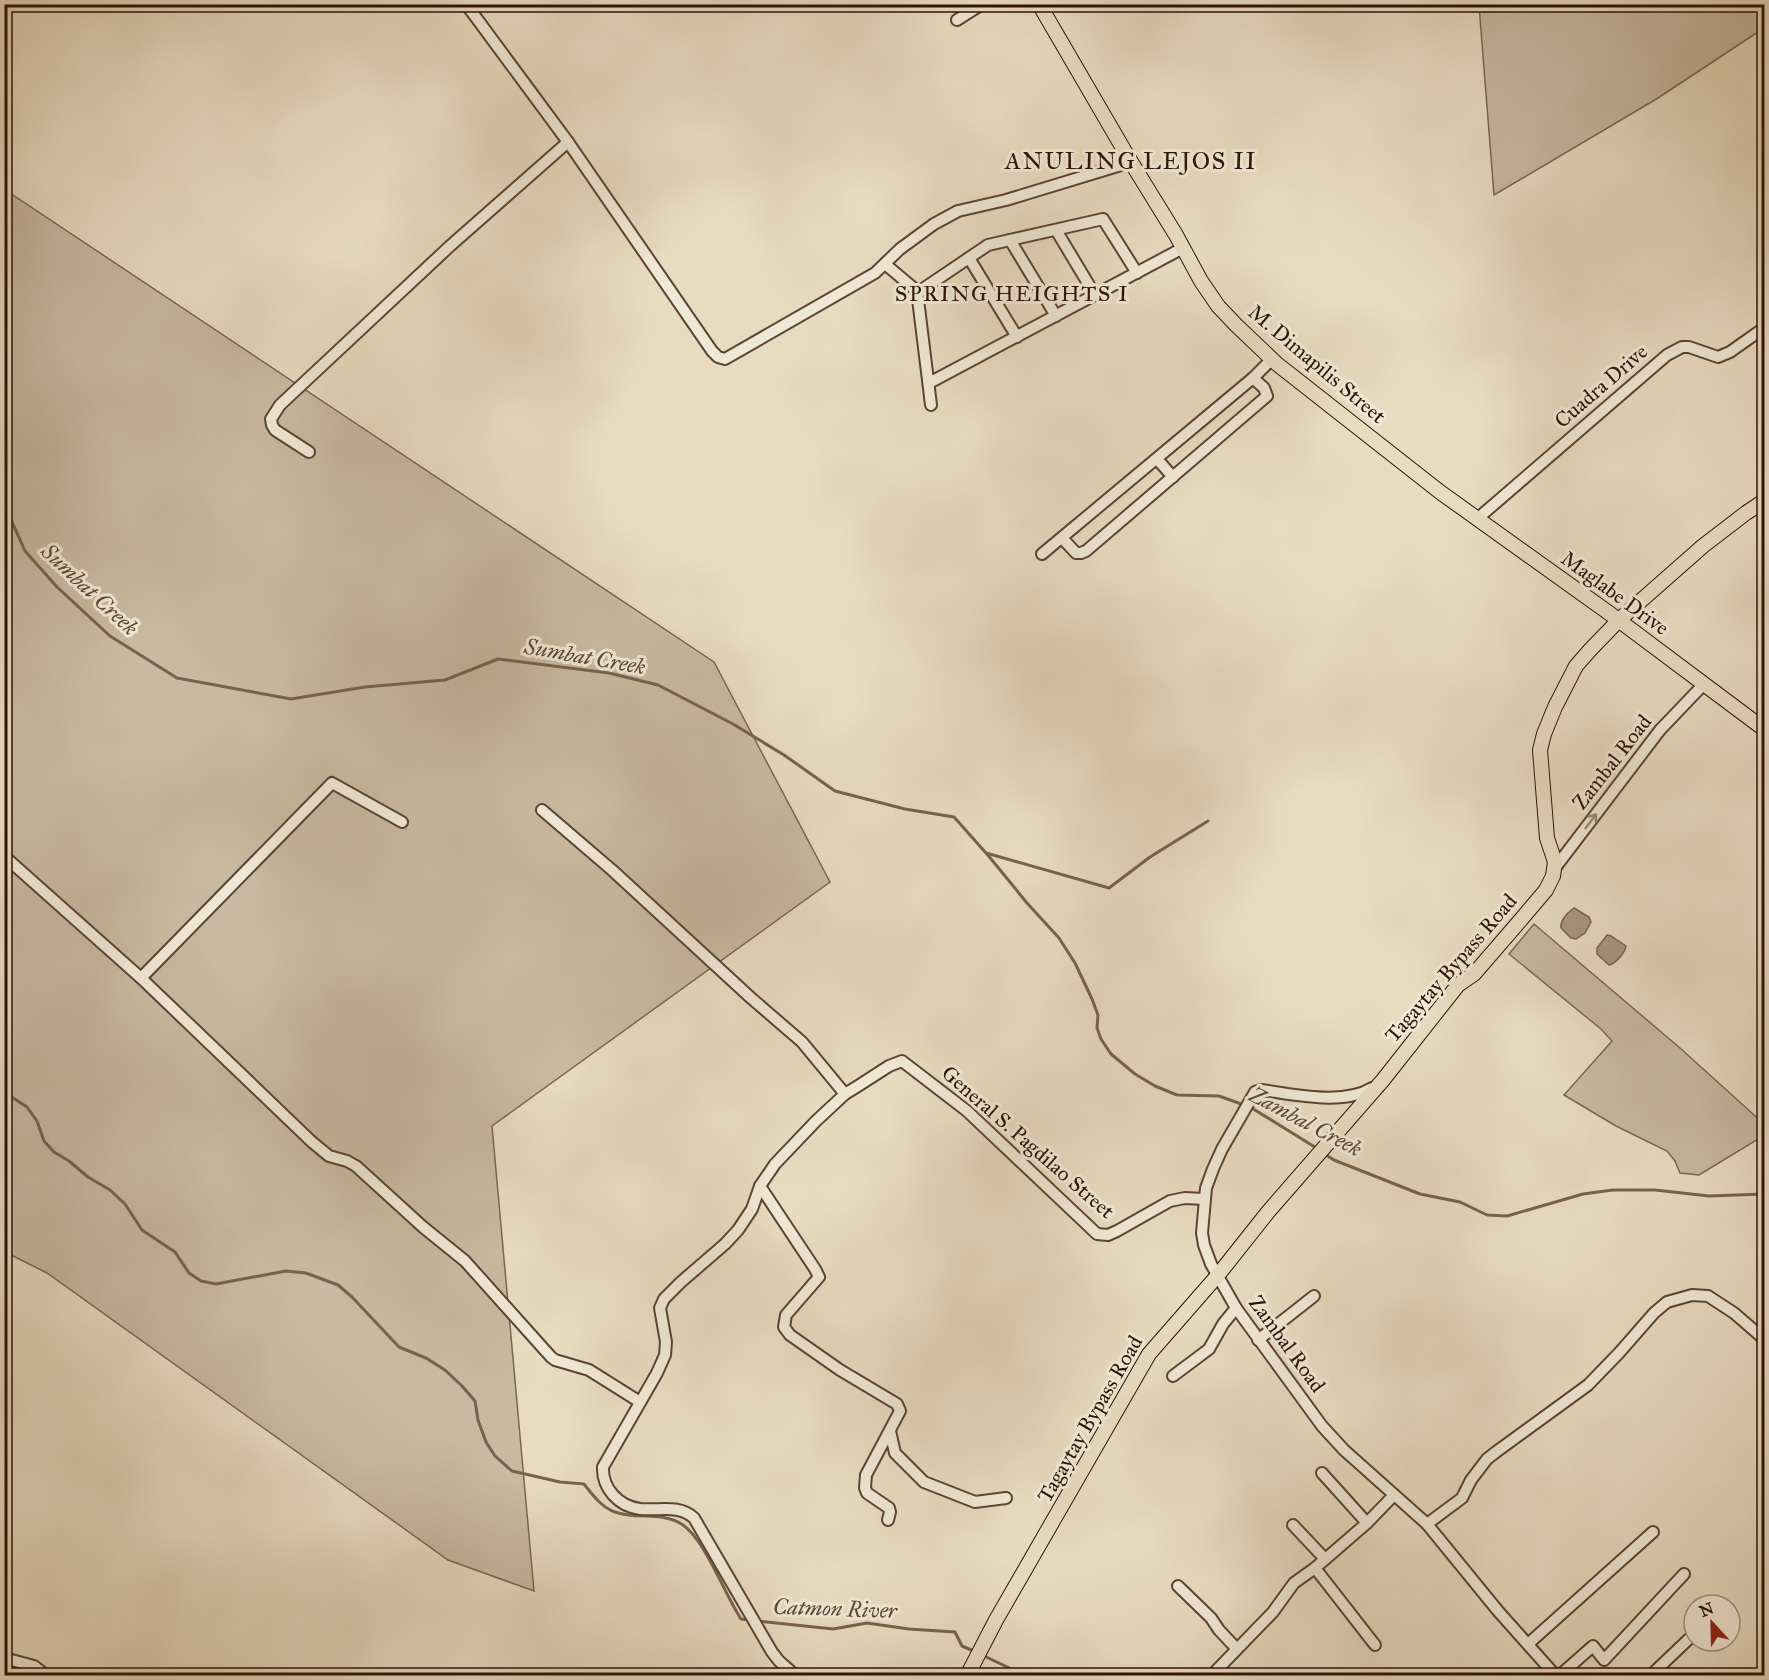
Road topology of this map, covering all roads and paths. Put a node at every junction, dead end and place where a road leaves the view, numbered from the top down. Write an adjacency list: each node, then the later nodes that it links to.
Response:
1 (466, 4): 5 (street)
2 (982, 4): 4 (street)
3 (1039, 4): 6 (main road, M. Dimapilis Street)
4 (957, 20)
5 (568, 142): 11 (street); 22 (street)
6 (1131, 162): 9 (main road, M. Dimapilis Street); 11 (street)
7 (1056, 230): 8 (street); 12 (street); 14 (street)
8 (1010, 240): 10 (street); 15 (street)
9 (1183, 248): 12 (street); 18 (main road, M. Dimapilis Street)
10 (969, 258): 13 (street); 17 (street)
11 (885, 264): 13 (street)
12 (1137, 273): 14 (street)
13 (917, 293): 20 (street)
14 (1095, 295): 15 (street)
15 (1056, 315): 17 (street)
16 (1764, 328): 27 (street, Cuadra Drive)
17 (1017, 337): 20 (street)
18 (1272, 359): 19 (street); 25 (main road, M. Dimapilis Street)
19 (1253, 378): 23 (street); 24 (street)
20 (930, 383): 21 (street)
21 (932, 405)
22 (309, 452)
23 (1156, 459): 24 (street); 28 (street)
24 (1173, 477): 28 (street)
25 (1440, 492): 27 (main road, Maglabe Drive)
26 (1764, 501): 30 (main road)
27 (1478, 519): 30 (main road, Maglabe Drive)
28 (1062, 538): 29 (street)
29 (1042, 554)
30 (1619, 620): 31 (main road, Maglabe Drive); 36 (main road)
31 (1703, 685): 32 (main road, Maglabe Drive); 36 (street, Zambal Road, one-way to 31)
32 (1764, 729)
33 (542, 810): 39 (street)
34 (402, 822): 37 (street)
35 (4, 856): 37 (street)
36 (1555, 868): 38 (main road, Tagaytay Bypass Road)
37 (141, 978): 48 (street)
38 (1383, 1080): 41 (street, Zambal Road); 42 (main road, Tagaytay Bypass Road)
39 (845, 1094): 40 (street, General S. Pagdilao Street); 41 (street, General S. Pagdilao Street)
40 (760, 1186): 48 (street, General S. Pagdilao Street); 49 (street)
41 (1204, 1199): 42 (street, Zambal Road)
42 (1218, 1275): 44 (street, Zambal Road); 67 (main road, Tagaytay Bypass Road)
43 (1314, 1296): 46 (street)
44 (1236, 1308): 46 (street, Zambal Road); 47 (street)
45 (1764, 1339): 55 (street)
46 (1258, 1340): 51 (street, Zambal Road)
47 (1173, 1376)
48 (640, 1402): 69 (street, General S. Pagdilao Street)
49 (890, 1431): 52 (street); 53 (street)
50 (1322, 1473): 54 (street)
51 (1394, 1495): 54 (street); 55 (street, Zambal Road)
52 (1006, 1498)
53 (888, 1520)
54 (1366, 1523): 58 (street)
55 (1427, 1524): 62 (street, Zambal Road)
56 (1293, 1525): 58 (street)
57 (1653, 1532): 62 (street)
58 (1325, 1559): 59 (street)
59 (1315, 1568): 63 (street); 65 (street)
60 (1684, 1574): 71 (street)
61 (1178, 1587): 65 (street)
62 (1528, 1644): 71 (street, Zambal Road)
63 (1375, 1645)
64 (1682, 1645): 72 (street)
65 (1236, 1648): 70 (street)
66 (4, 1658): 68 (street)
67 (969, 1672)
68 (47, 1676)
69 (796, 1676)
70 (1211, 1676)
71 (1558, 1676)
72 (1650, 1676)

